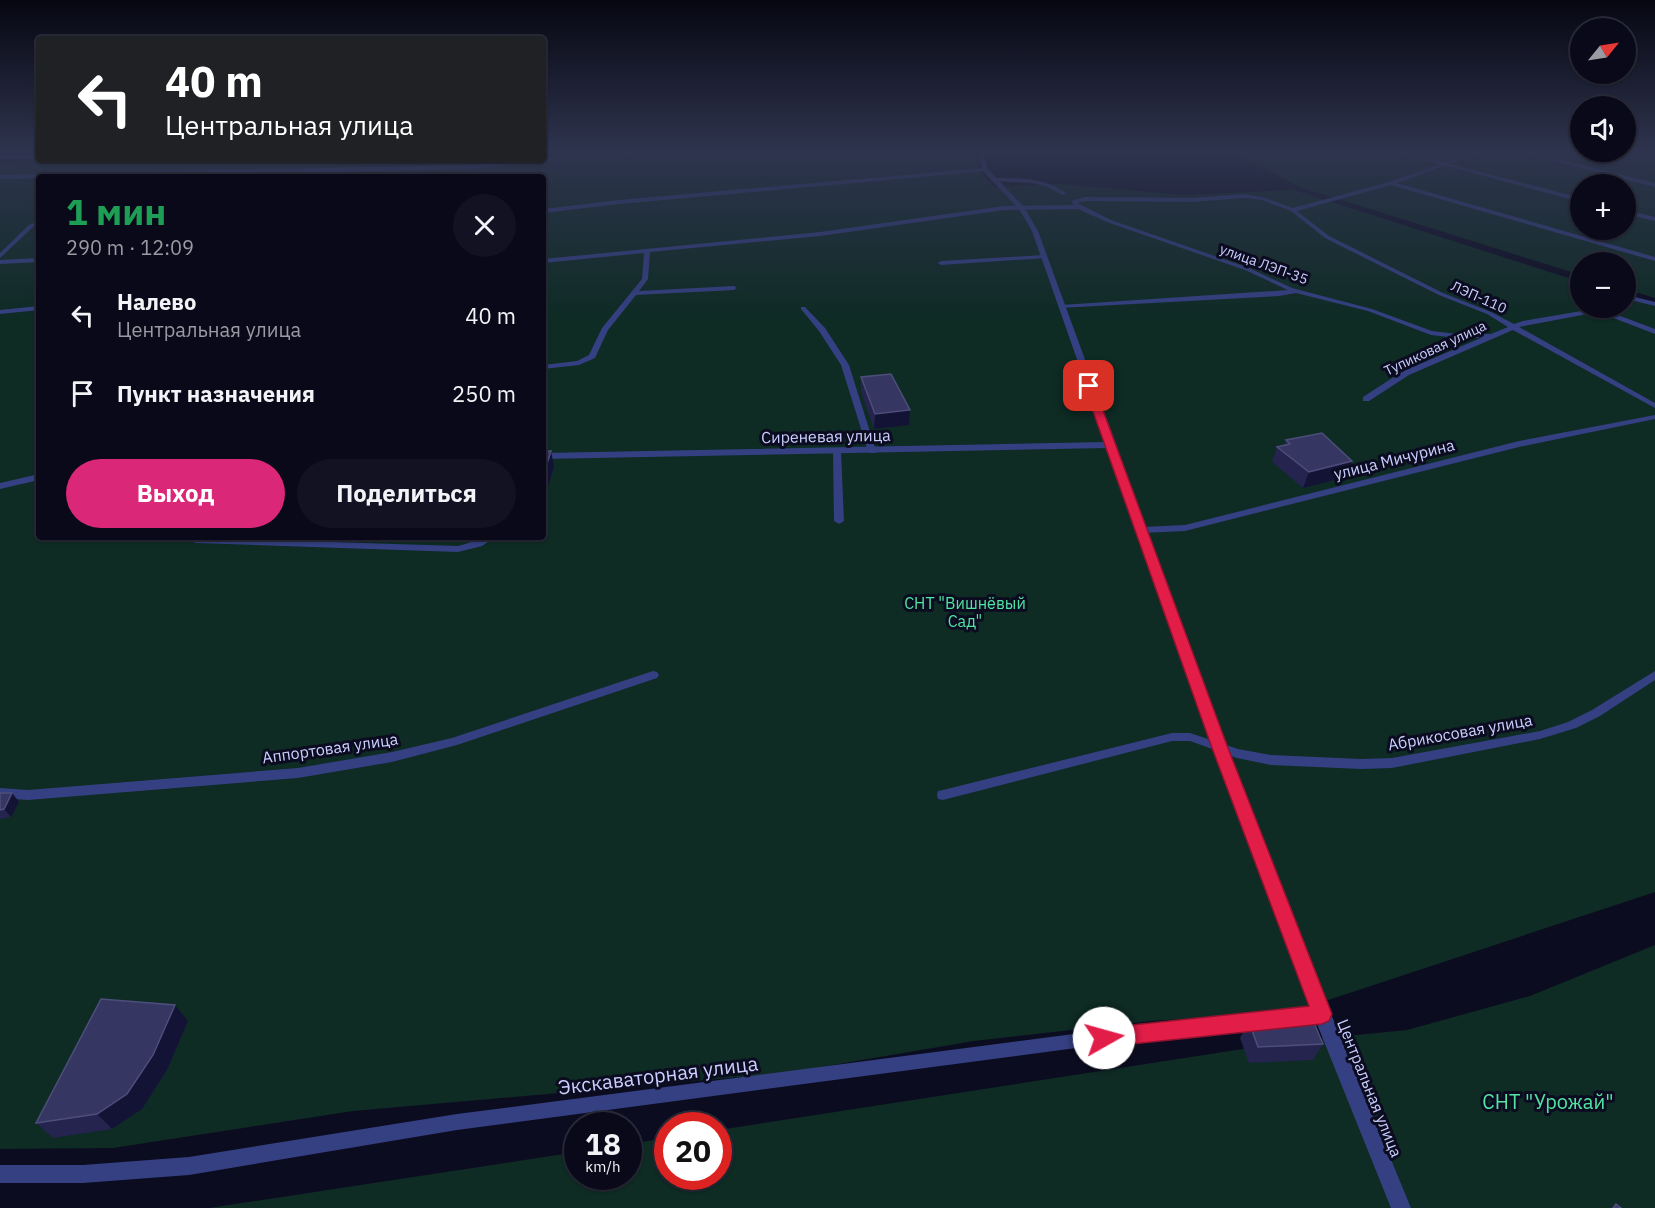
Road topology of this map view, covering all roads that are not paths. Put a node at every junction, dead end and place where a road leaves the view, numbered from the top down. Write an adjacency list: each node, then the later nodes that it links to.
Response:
1 (574, 207): 9 (lane)
2 (1029, 207): 7 (lane, ЛЭП-110)
3 (1085, 207): 22 (lane, улица ЛЭП-35)
4 (1286, 207): 8 (lane, ЛЭП-110)
5 (1303, 207): 8 (lane)
6 (1476, 207): 16 (lane)
7 (1022, 208): 13 (lane, ЛЭП-110); 15 (street, Центральная улица)
8 (1293, 210): 32 (lane, ЛЭП-110)
9 (546, 211)
10 (1636, 214): 11 (street)
11 (1655, 219)
12 (36, 224): 14 (lane)
13 (647, 250): 18 (lane, ЛЭП-110); 23 (lane)
14 (0, 256)
15 (1044, 257): 20 (lane); 26 (street, Центральная улица)
16 (1655, 259)
17 (36, 260): 19 (lane)
18 (546, 261)
19 (0, 262)
20 (941, 263)
21 (734, 288): 23 (lane)
22 (1295, 291): 26 (lane); 34 (lane, улица ЛЭП-35)
23 (634, 293): 35 (lane)
24 (1636, 299): 25 (lane)
25 (1655, 304)
26 (1061, 307): 39 (street, Центральная улица)
27 (36, 308): 29 (lane)
28 (803, 308): 41 (lane)
29 (0, 312)
30 (1570, 315): 32 (lane, Тупиковая улица)
31 (1623, 318): 33 (lane, Тупиковая улица)
32 (1514, 326): 34 (lane, Тупиковая улица); 37 (lane, ЛЭП-110)
33 (1655, 332)
34 (1491, 336): 36 (lane, Тупиковая улица)
35 (546, 367)
36 (1366, 399)
37 (1655, 406)
38 (1655, 417): 46 (lane, улица Мичурина)
39 (1110, 446): 41 (street, Сиреневая улица); 46 (street, Центральная улица)
40 (837, 451): 41 (street, Сиреневая улица); 42 (street, Сиреневая улица); 45 (lane)
41 (872, 451)
42 (546, 456)
43 (36, 478): 44 (street)
44 (0, 486)
45 (839, 521)
46 (1142, 530): 51 (street, Центральная улица)
47 (197, 540): 48 (lane)
48 (484, 540)
49 (653, 675): 52 (lane, Аппортовая улица)
50 (1655, 675): 51 (lane, Абрикосовая улица)
51 (1220, 748): 53 (lane, Абрикосовая улица); 54 (street, Центральная улица)
52 (0, 793)
53 (943, 795)
54 (1322, 1014): 55 (lane, Экскаваторная улица); 56 (street, Центральная улица)
55 (0, 1174)
56 (1401, 1208)

